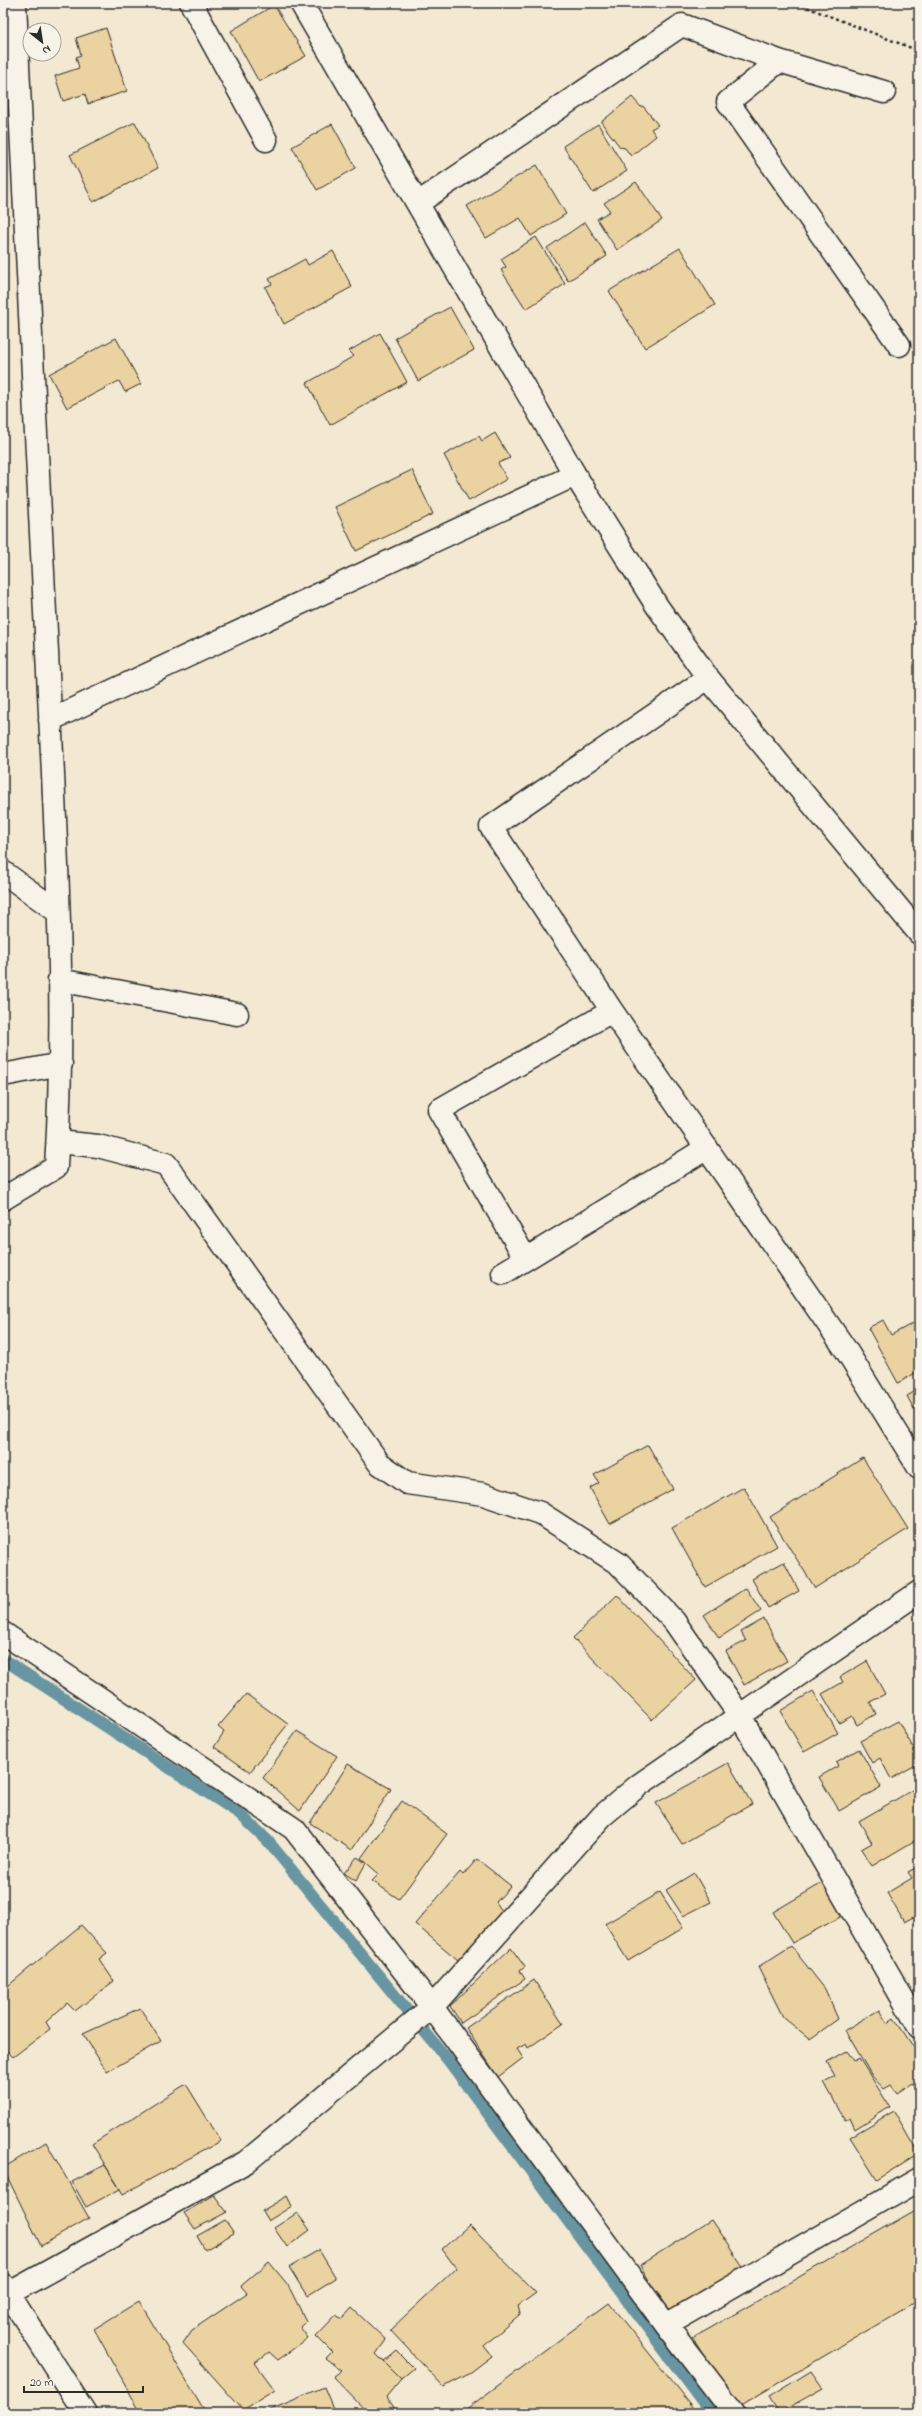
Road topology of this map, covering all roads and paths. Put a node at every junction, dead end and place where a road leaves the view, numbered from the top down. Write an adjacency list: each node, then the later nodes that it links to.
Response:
1 (15, 3): 13 (street)
2 (191, 3): 8 (street)
3 (301, 3): 9 (street)
4 (796, 3): 5 (path)
5 (919, 51)
6 (779, 61): 7 (street); 9 (street); 10 (street)
7 (884, 92)
8 (266, 140)
9 (418, 204): 11 (street)
10 (899, 345)
11 (575, 475): 12 (street); 13 (street)
12 (708, 678): 16 (street); 18 (street)
13 (50, 720): 15 (street)
14 (3, 872): 15 (street)
15 (58, 912): 17 (street)
16 (919, 933)
17 (59, 980): 19 (street); 20 (street)
18 (612, 1011): 23 (street); 25 (street)
19 (237, 1014)
20 (61, 1064): 21 (street); 22 (street)
21 (3, 1076)
22 (58, 1142): 24 (street); 30 (street)
23 (707, 1148): 25 (street); 27 (street)
24 (3, 1199)
25 (526, 1259): 26 (street)
26 (503, 1273)
27 (919, 1468)
28 (919, 1592): 30 (street)
29 (3, 1633): 31 (street)
30 (740, 1716): 31 (street); 32 (street)
31 (432, 2007): 34 (street); 35 (street)
32 (919, 2026)
33 (919, 2179): 35 (street)
34 (6, 2290): 36 (street)
35 (666, 2325): 37 (street)
36 (85, 2413)
37 (734, 2413)

